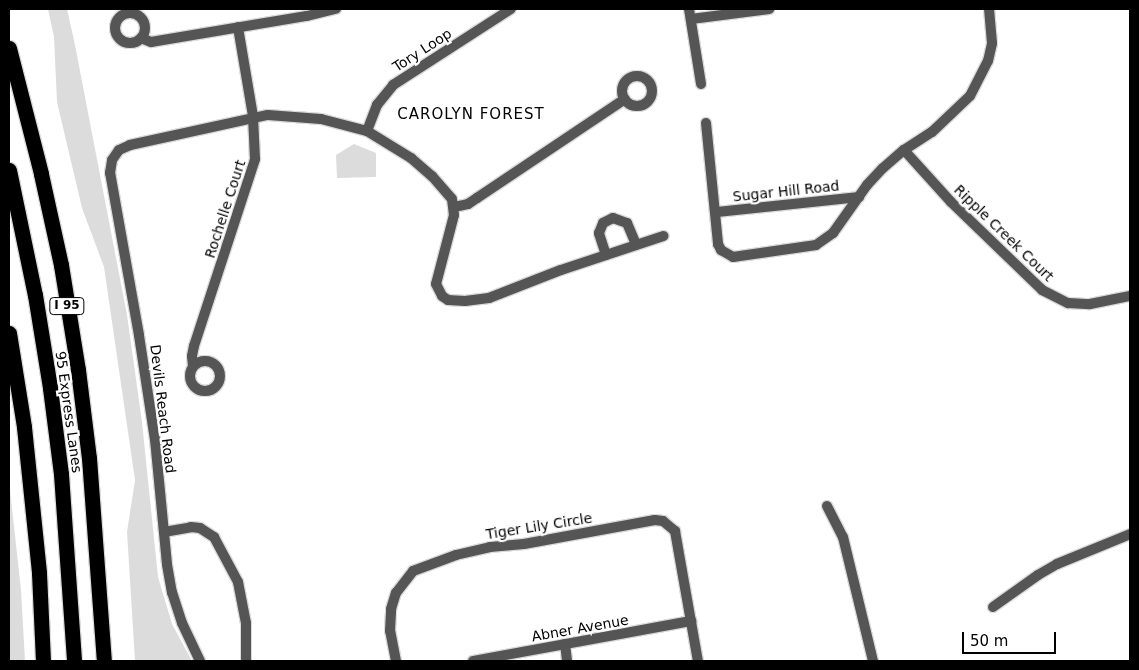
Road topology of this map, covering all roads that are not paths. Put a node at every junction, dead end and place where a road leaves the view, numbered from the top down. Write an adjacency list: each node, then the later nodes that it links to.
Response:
1 (336, 9): 6 (street)
2 (511, 9): 13 (street, Tory Loop)
3 (769, 9): 5 (street)
4 (989, 9): 14 (street, Sugar Hill Road)
5 (690, 14): 9 (street)
6 (238, 27): 7 (street); 11 (street, Rochelle Court)
7 (141, 38)
8 (9, 48): 34 (highway, I 95)
9 (701, 84)
10 (625, 99): 17 (street)
11 (254, 116): 13 (street); 24 (street, Rochelle Court); 26 (street, Devils Reach Road)
12 (706, 123): 18 (street, Sugar Hill Road)
13 (367, 131): 17 (street)
14 (904, 150): 16 (street, Sugar Hill Road); 22 (street, Ripple Creek Court)
15 (9, 170): 33 (highway, 95 Express Lanes)
16 (859, 197): 18 (street, Sugar Hill Road); 18 (street, Sugar Hill Road)
17 (454, 207): 21 (street)
18 (717, 212)
19 (663, 236): 20 (street)
20 (636, 244): 21 (street); 21 (street)
21 (606, 255)
22 (1130, 296)
23 (9, 333): 32 (highway)
24 (194, 366)
25 (827, 506): 41 (street)
26 (164, 532): 35 (street, Devils Reach Road); 36 (street)
27 (1130, 534): 28 (street)
28 (993, 607)
29 (691, 621): 30 (street, Abner Avenue); 37 (street, Tiger Lily Circle); 40 (street, Tiger Lily Circle)
30 (565, 644): 31 (street, Abner Avenue); 39 (street)
31 (489, 660): 38 (street, Abner Avenue)
32 (43, 661)
33 (74, 661)
34 (104, 661)
35 (200, 661)
36 (246, 661)
37 (396, 661)
38 (473, 661)
39 (567, 661)
40 (698, 661)
41 (873, 661)

